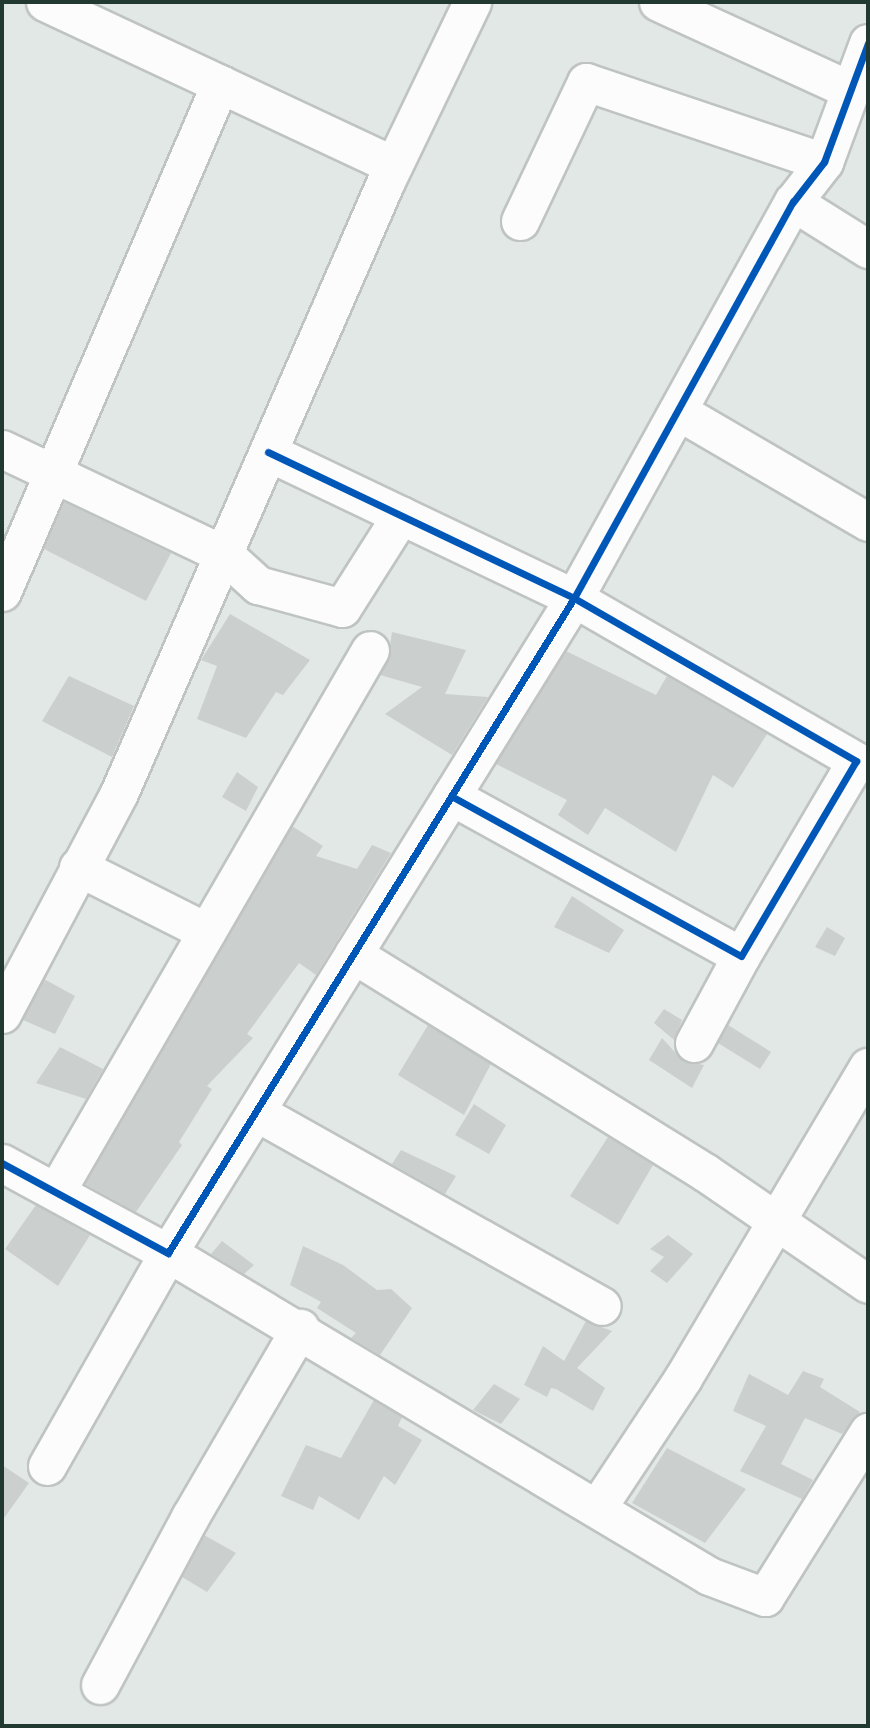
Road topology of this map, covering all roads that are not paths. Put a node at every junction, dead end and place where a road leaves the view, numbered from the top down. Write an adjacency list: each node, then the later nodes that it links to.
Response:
1 (45, 2): 5 (street)
2 (472, 2): 8 (street)
3 (658, 2): 6 (street)
4 (868, 43): 6 (street)
5 (220, 84): 8 (street); 15 (street)
6 (850, 90): 7 (street)
7 (824, 162): 9 (street); 10 (street)
8 (393, 165): 14 (street)
9 (793, 202): 11 (street); 12 (street)
10 (520, 220)
11 (868, 249)
12 (677, 411): 17 (street); 20 (street)
13 (2, 449): 15 (street)
14 (268, 452): 16 (street); 18 (street)
15 (51, 471): 18 (street); 19 (street)
16 (401, 515): 18 (street); 20 (street)
17 (868, 522)
18 (225, 555): 24 (street)
19 (2, 592)
20 (574, 598): 22 (street); 23 (street)
21 (370, 650): 25 (street)
22 (862, 764): 27 (street)
23 (451, 796): 26 (street); 27 (street)
24 (78, 867): 25 (street); 28 (street)
25 (207, 932): 33 (street)
26 (353, 954): 31 (street); 34 (street)
27 (741, 957): 29 (street)
28 (2, 1014)
29 (694, 1043)
30 (868, 1067): 34 (street)
31 (258, 1113): 35 (street); 37 (street)
32 (2, 1163): 33 (street)
33 (57, 1190): 35 (street)
34 (778, 1221): 36 (street); 41 (street)
35 (168, 1253): 38 (street); 40 (street)
36 (868, 1284)
37 (602, 1306)
38 (300, 1328): 41 (street); 42 (street)
39 (868, 1432): 41 (street)
40 (47, 1466)
41 (597, 1508)
42 (100, 1685)

